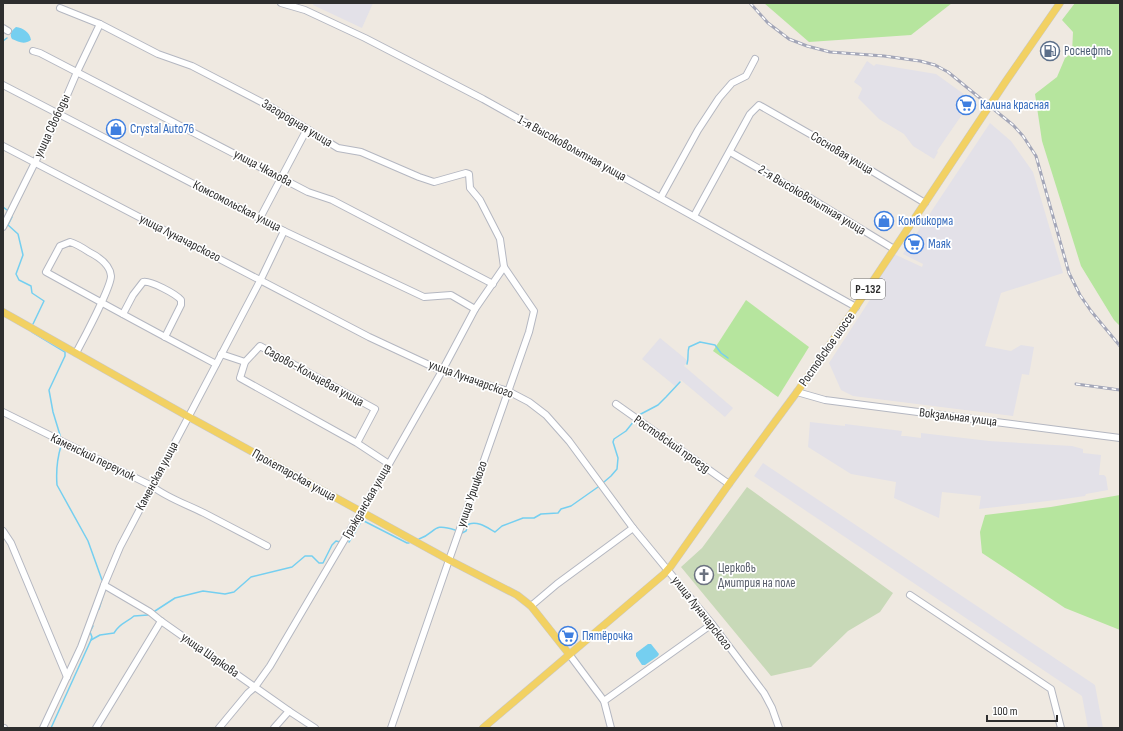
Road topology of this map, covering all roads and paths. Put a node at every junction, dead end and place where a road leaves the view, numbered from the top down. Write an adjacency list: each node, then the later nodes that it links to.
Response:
1 (281, 3): 15 (street, 1-я Высоковольтная улица)
2 (1060, 3): 16 (main road, Ростовское шоссе / Р-132)
3 (60, 8): 4 (street, Загородная улица)
4 (100, 24): 7 (street, улица Свободы); 10 (street, Загородная улица)
5 (33, 51): 7 (street, улица Чкалова)
6 (755, 60): 15 (street)
7 (77, 72): 9 (street, улица Свободы); 14 (street, улица Чкалова)
8 (3, 85): 9 (street, Комсомольская улица)
9 (59, 114): 13 (street, улица Свободы); 18 (street, Комсомольская улица)
10 (307, 129): 14 (street); 22 (street, Загородная улица)
11 (3, 146): 13 (street, улица Луначарского)
12 (730, 152): 16 (street, Сосновая улица); 17 (street); 21 (street, 2-я Высоковольтная улица)
13 (35, 163): 19 (street, улица Свободы); 23 (street, улица Луначарского)
14 (282, 178): 18 (street); 24 (street, улица Чкалова)
15 (661, 197): 17 (street, 1-я Высоковольтная улица)
16 (925, 203): 21 (main road, Ростовское шоссе / Р-132)
17 (694, 216): 26 (street, 1-я Высоковольтная улица)
18 (260, 218): 20 (street, Комсомольская улица)
19 (3, 227)
20 (284, 231): 23 (street, Каменская улица); 27 (street, Комсомольская улица)
21 (894, 250): 26 (main road, Ростовское шоссе / Р-132)
22 (504, 266): 24 (street, Гражданская улица); 36 (street, улица Урицкого)
23 (261, 279): 32 (street, Каменская улица); 35 (street, улица Луначарского)
24 (493, 284): 27 (street, Гражданская улица)
25 (101, 302): 25 (street); 29 (street); 31 (street)
26 (856, 307): 37 (main road, Ростовское шоссе / Р-132)
27 (475, 308): 35 (street, Гражданская улица)
28 (3, 312): 31 (main road, Пролетарская улица)
29 (123, 314): 30 (street); 30 (street)
30 (165, 337): 34 (street)
31 (76, 353): 40 (main road, Пролетарская улица)
32 (221, 354): 33 (street, Садово-Кольцевая улица); 34 (street, Каменская улица)
33 (245, 362): 42 (street, Садово-Кольцевая улица); 42 (street, Садово-Кольцевая улица)
34 (216, 364): 40 (street, Каменская улица)
35 (442, 371): 36 (street, улица Луначарского); 43 (street, Гражданская улица)
36 (508, 391): 47 (street, улица Луначарского); 50 (street, улица Урицкого)
37 (797, 392): 41 (street, Вокзальная улица); 44 (main road, Ростовское шоссе / Р-132)
38 (616, 404): 44 (street, Ростовский проезд)
39 (3, 412): 45 (street, Каменский переулок)
40 (189, 417): 45 (street, Каменская улица); 46 (main road, Пролетарская улица)
41 (1120, 438)
42 (357, 443): 43 (street, Садово-Кольцевая улица)
43 (389, 464): 46 (street, Гражданская улица)
44 (729, 484): 51 (main road, Ростовское шоссе / Р-132)
45 (152, 486): 49 (street, Каменский переулок); 52 (street, Каменская улица)
46 (361, 512): 50 (main road, Пролетарская улица); 59 (street, Гражданская улица)
47 (633, 528): 51 (street, улица Луначарского); 54 (street)
48 (3, 531): 58 (street)
49 (267, 546)
50 (449, 560): 54 (main road, Пролетарская улица); 67 (street, улица Урицкого)
51 (667, 570): 56 (street, улица Луначарского); 57 (main road, Ростовское шоссе)
52 (104, 585): 55 (street, улица Шаркова); 58 (street, Каменская улица)
53 (910, 595): 71 (street)
54 (531, 606): 57 (main road, Пролетарская улица)
55 (161, 621): 59 (street, улица Шаркова); 63 (street)
56 (712, 624): 60 (street); 70 (street, улица Луначарского)
57 (569, 654): 60 (street); 68 (main road, Ростовское шоссе)
58 (67, 677): 62 (street, Каменская улица)
59 (256, 687): 61 (street, улица Шаркова); 64 (street, Гражданская улица)
60 (604, 701): 69 (street)
61 (288, 711): 65 (street); 66 (street, улица Шаркова)
62 (43, 728)
63 (96, 728)
64 (219, 728)
65 (274, 728)
66 (315, 728)
67 (391, 728)
68 (483, 728)
69 (611, 728)
70 (779, 728)
71 (1061, 728)

